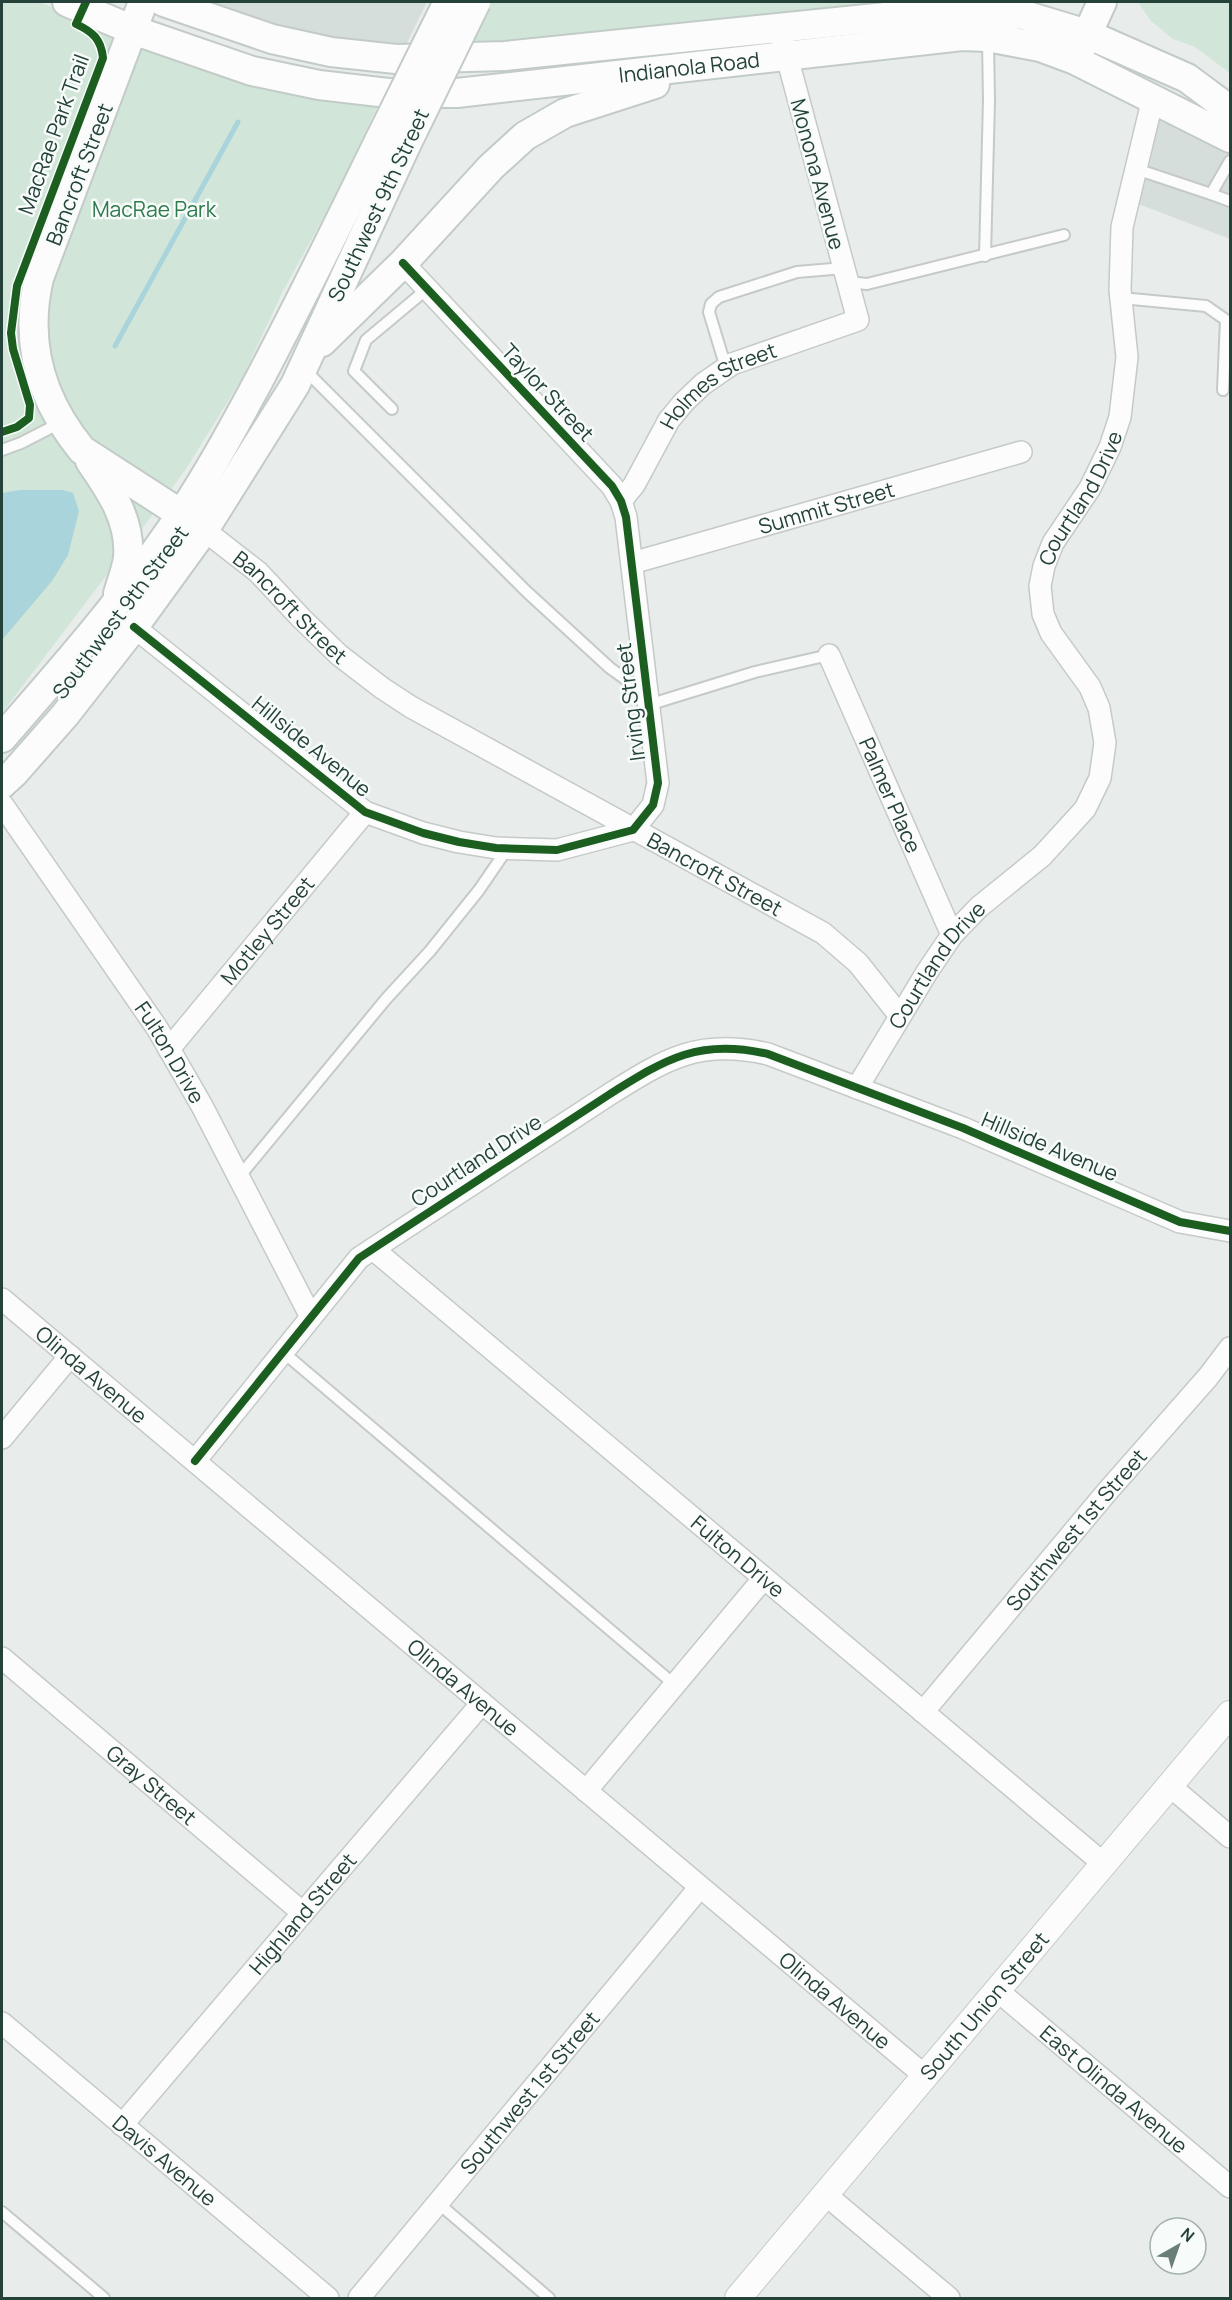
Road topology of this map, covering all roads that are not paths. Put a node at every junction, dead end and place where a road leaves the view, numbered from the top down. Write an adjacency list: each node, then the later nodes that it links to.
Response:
1 (67, 2): 8 (main road, Indianola Road)
2 (144, 2): 8 (main road, Bancroft Street)
3 (164, 2): 7 (main road, Indianola Road)
4 (448, 2): 17 (main road, Southwest 9th Street, bridge)
5 (476, 2): 17 (main road, Southwest 9th Street, bridge)
6 (1102, 2): 9 (main road)
7 (779, 27): 9 (main road, Indianola Road); 11 (street, Monona Avenue)
8 (133, 30): 13 (main road, Indianola Road); 33 (main road, Bancroft Street)
9 (1087, 34): 12 (main road); 15 (main road, Indianola Road)
10 (987, 36): 11 (main road, Indianola Road); 12 (main road, Indianola Road); 23 (lane)
11 (787, 56): 13 (main road, Indianola Road); 25 (street, Monona Avenue)
12 (1075, 60): 14 (main road, Indianola Road)
13 (714, 64): 24 (main road)
14 (1153, 98): 16 (main road, Indianola Road); 19 (street, Courtland Drive)
15 (1230, 110)
16 (1230, 138)
17 (394, 141): 29 (main road, Southwest 9th Street); 38 (main road, Southwest 9th Street)
18 (1230, 161): 20 (lane)
19 (1136, 170): 20 (lane); 27 (street, Courtland Drive)
20 (1211, 194): 21 (lane)
21 (1230, 201)
22 (1064, 235): 23 (lane)
23 (985, 255): 25 (lane)
24 (403, 264): 26 (street, Taylor Street); 29 (main road)
25 (846, 275): 28 (street, Monona Avenue); 30 (lane)
26 (427, 289): 32 (lane); 37 (street, Taylor Street)
27 (1121, 298): 31 (lane); 51 (street, Courtland Drive)
28 (858, 320): 30 (street, Holmes Street)
29 (305, 363): 39 (main road, Southwest 9th Street); 44 (lane)
30 (726, 368): 37 (street, Holmes Street)
31 (1223, 390)
32 (392, 409)
33 (62, 422): 34 (lane); 35 (main road, Bancroft Street)
34 (2, 450)
35 (82, 450): 38 (main road, Bancroft Street); 42 (main road)
36 (1022, 452): 40 (street, Summit Street)
37 (621, 501): 40 (street, Taylor Street)
38 (181, 514): 39 (main road, Bancroft Street); 42 (main road, Southwest 9th Street)
39 (204, 530): 41 (main road, Southwest 9th Street); 49 (street, Bancroft Street)
40 (632, 562): 44 (street, Irving Street)
41 (134, 627): 46 (main road, Southwest 9th Street); 48 (street, Hillside Avenue)
42 (87, 641): 45 (main road, Southwest 9th Street)
43 (829, 655): 44 (lane); 51 (street, Palmer Place)
44 (648, 700): 49 (street, Irving Street)
45 (2, 738)
46 (2, 784)
47 (2, 804): 53 (street, Fulton Drive)
48 (365, 812): 50 (street, Hillside Avenue); 53 (street, Motley Street)
49 (633, 831): 50 (street, Hillside Avenue); 52 (street, Bancroft Street)
50 (507, 848): 55 (lane)
51 (952, 935): 52 (street, Courtland Drive)
52 (900, 1016): 54 (street, Courtland Drive)
53 (169, 1049): 55 (street, Fulton Drive)
54 (857, 1088): 56 (street, Hillside Avenue); 57 (street, Courtland Drive)
55 (239, 1177): 59 (street, Fulton Drive)
56 (1230, 1231)
57 (373, 1249): 59 (street, Courtland Drive); 65 (street, Fulton Drive)
58 (2, 1299): 62 (street, Olinda Avenue)
59 (311, 1317): 61 (street, Courtland Drive)
60 (1230, 1348): 69 (street, Southwest 1st Street)
61 (283, 1352): 64 (street, Courtland Drive); 67 (lane)
62 (70, 1356): 63 (street); 64 (street, Olinda Avenue)
63 (2, 1438)
64 (195, 1461): 68 (street, Olinda Avenue)
65 (764, 1578): 67 (street); 69 (street, Fulton Drive)
66 (2, 1658): 76 (street, Gray Street)
67 (675, 1685): 72 (street)
68 (482, 1703): 72 (street, Olinda Avenue); 76 (street, Highland Street)
69 (923, 1712): 74 (street, Fulton Drive)
70 (1230, 1714): 71 (street, South Union Street)
71 (1170, 1786): 73 (street); 74 (street, South Union Street)
72 (586, 1791): 75 (street, Olinda Avenue)
73 (1230, 1837)
74 (1104, 1864): 77 (street, South Union Street)
75 (700, 1887): 79 (street, Olinda Avenue); 83 (street, Southwest 1st Street)
76 (303, 1913): 80 (street, Highland Street)
77 (998, 1990): 79 (street, South Union Street); 81 (street, East Olinda Avenue)
78 (2, 2023): 80 (street, Davis Avenue)
79 (925, 2076): 82 (street, South Union Street)
80 (122, 2125): 86 (street, Davis Avenue)
81 (1230, 2187)
82 (826, 2195): 89 (street, South Union Street); 90 (street)
83 (438, 2203): 87 (street, Southwest 1st Street); 88 (lane)
84 (2, 2212): 85 (lane)
85 (104, 2298)
86 (328, 2298)
87 (359, 2298)
88 (549, 2298)
89 (738, 2298)
90 (949, 2298)

